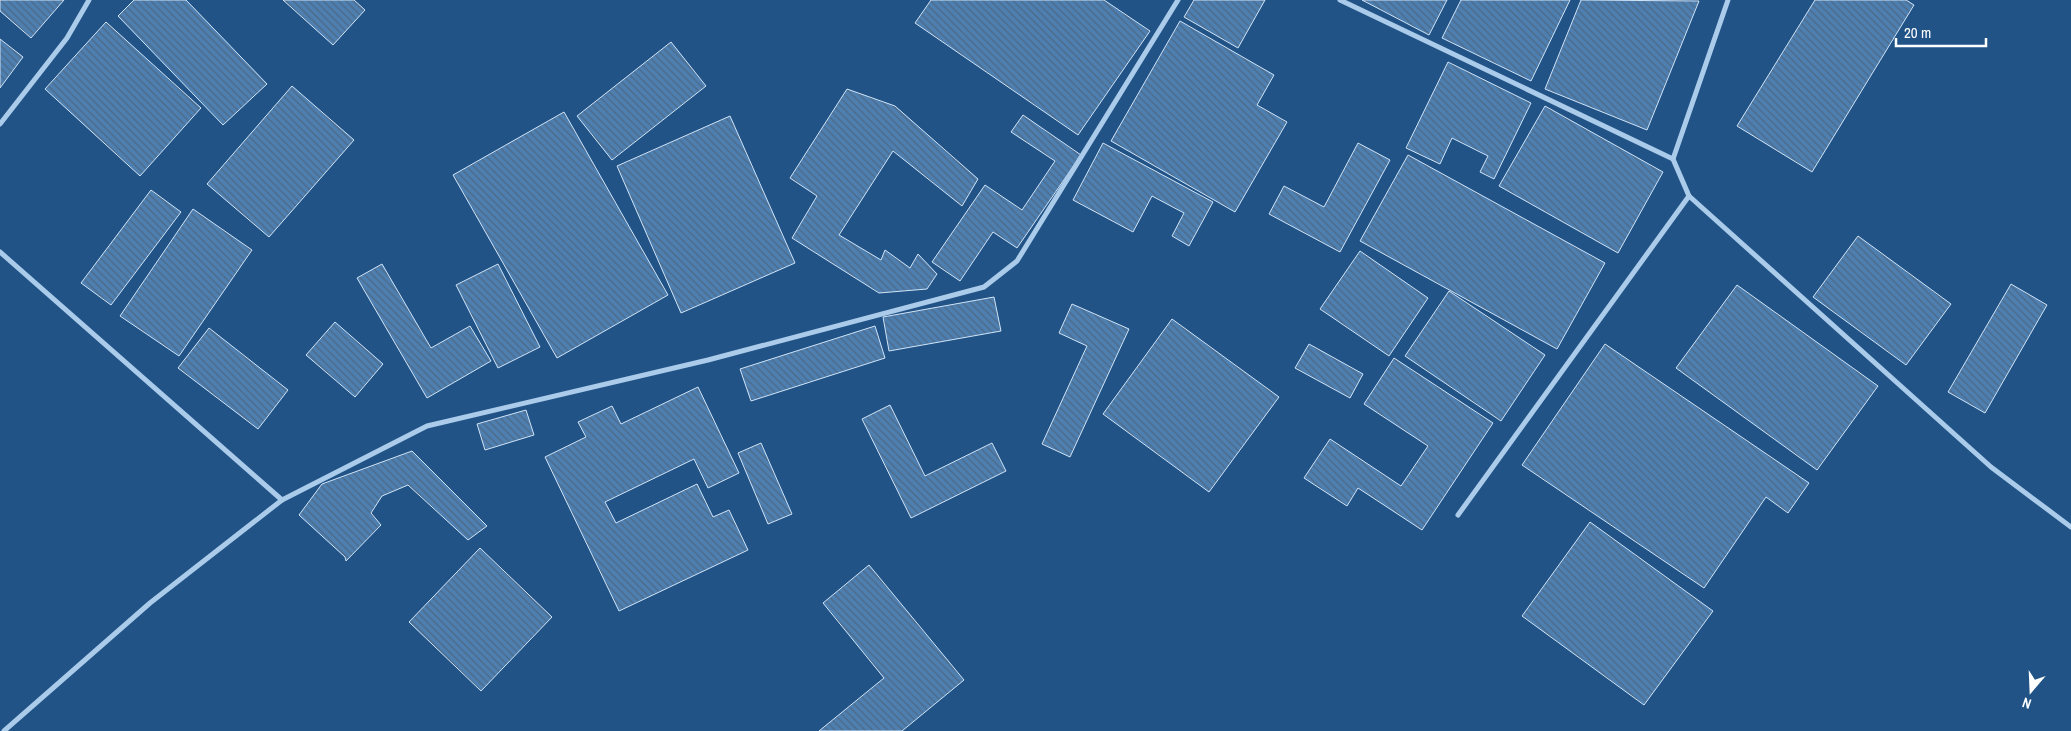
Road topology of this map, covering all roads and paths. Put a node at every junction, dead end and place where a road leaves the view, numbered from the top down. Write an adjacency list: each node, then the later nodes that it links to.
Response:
1 (89, 0): 5 (street)
2 (1178, 0): 9 (street)
3 (1340, 0): 6 (street)
4 (1728, 0): 6 (street)
5 (0, 124)
6 (1673, 160): 7 (street)
7 (1690, 196): 10 (street); 11 (street)
8 (0, 252): 9 (street)
9 (282, 500): 12 (street)
10 (1458, 515)
11 (2071, 527)
12 (4, 731)

